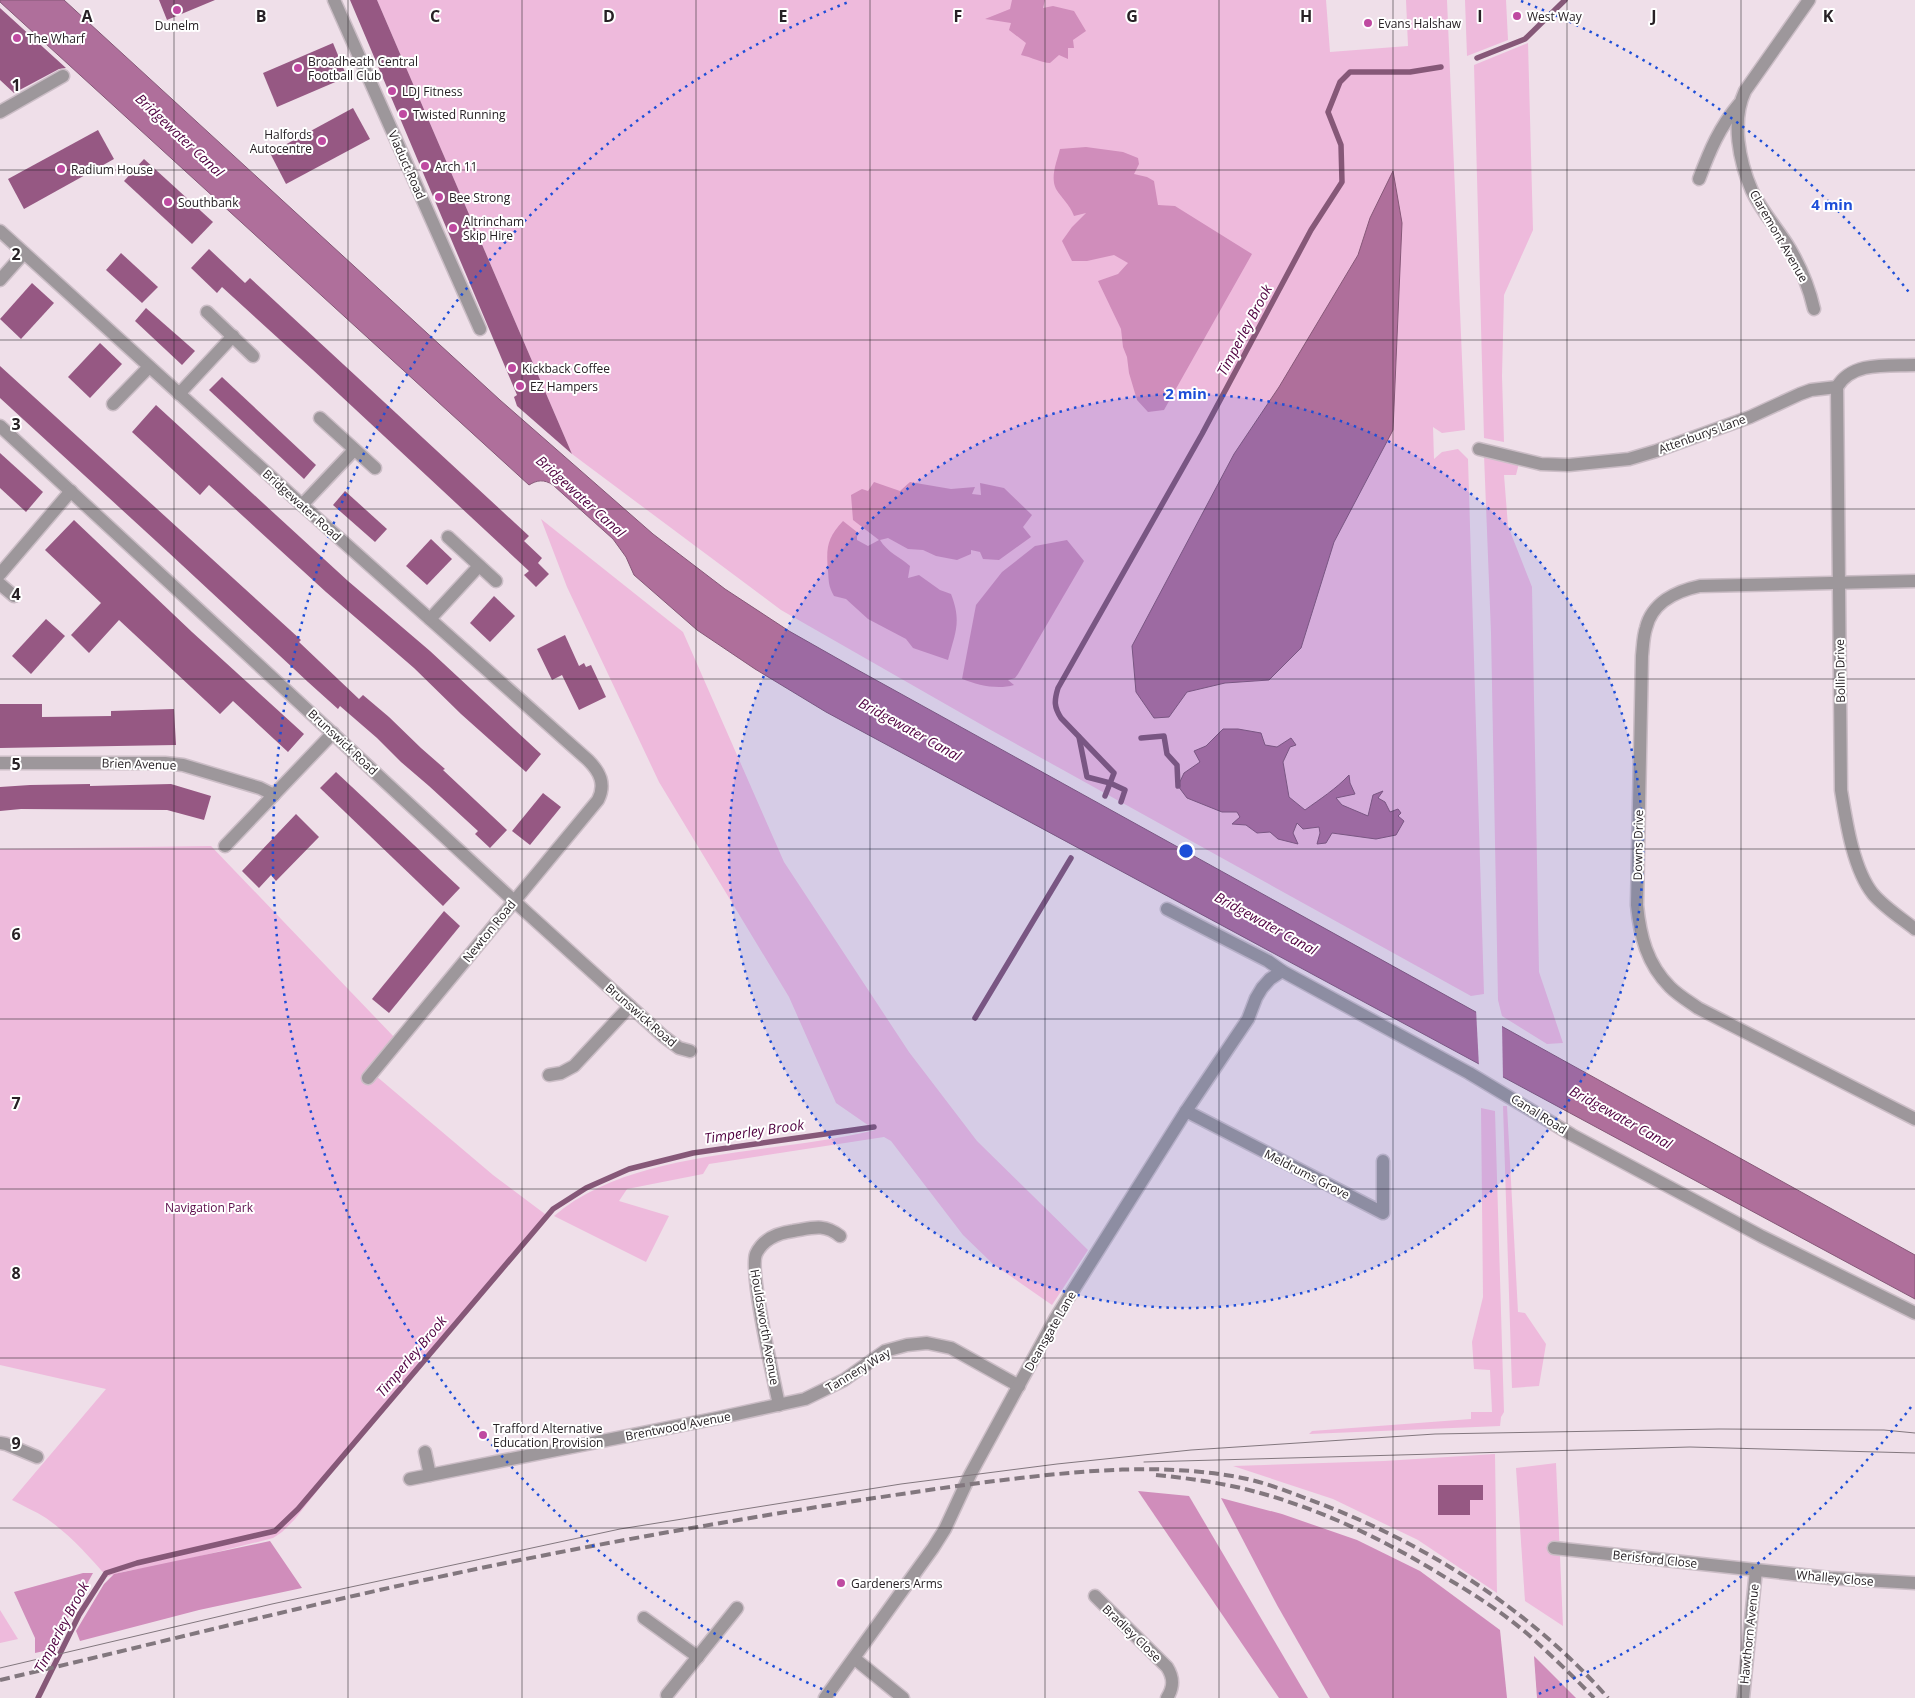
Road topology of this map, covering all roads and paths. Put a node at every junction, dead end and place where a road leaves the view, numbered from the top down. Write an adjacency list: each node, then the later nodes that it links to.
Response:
1 (334, 0): 12 (street, Viaduct Road)
2 (1809, 0): 4 (street, Claremont Avenue)
3 (63, 76): 5 (street)
4 (1739, 104): 6 (street, Claremont Avenue); 10 (street, Claremont Avenue)
5 (0, 112)
6 (1699, 179)
7 (0, 231): 8 (street, Bridgewater Road)
8 (24, 253): 9 (street); 16 (street, Bridgewater Road)
9 (0, 280)
10 (1814, 309)
11 (207, 312): 13 (street)
12 (480, 329)
13 (233, 336): 14 (street); 18 (street)
14 (253, 356)
15 (1915, 365): 17 (street)
16 (149, 367): 18 (street, Bridgewater Road); 19 (street)
17 (1837, 387): 22 (street, Attenburys Lane); 32 (street, Bollin Drive)
18 (179, 394): 26 (street, Bridgewater Road)
19 (113, 404)
20 (320, 418): 23 (street)
21 (0, 426): 25 (street, Brunswick Road)
22 (1479, 449)
23 (354, 450): 24 (street); 26 (street)
24 (374, 468)
25 (71, 491): 29 (street); 36 (street, Brunswick Road)
26 (302, 505): 35 (street, Bridgewater Road)
27 (448, 536): 28 (street)
28 (479, 566): 30 (street); 35 (street)
29 (0, 574)
30 (496, 581)
31 (1915, 581): 32 (street, Downs Drive)
32 (1839, 582): 43 (street, Bollin Drive); 50 (street, Downs Drive)
33 (0, 584): 34 (street)
34 (14, 596)
35 (430, 619): 38 (street, Bridgewater Road)
36 (333, 733): 39 (street); 41 (street, Brunswick Road)
37 (0, 763): 39 (street, Brien Avenue)
38 (602, 780): 41 (street, Newton Road)
39 (274, 795): 40 (street)
40 (225, 846)
41 (514, 901): 45 (street, Brunswick Road); 48 (street, Newton Road)
42 (1167, 910): 44 (street, Canal Road)
43 (1915, 930)
44 (1282, 971): 49 (street, Deansgate Lane); 53 (street, Canal Road)
45 (630, 1006): 46 (street, Brunswick Road); 47 (street)
46 (690, 1051)
47 (549, 1075)
48 (368, 1078)
49 (1186, 1111): 51 (street, Meldrums Grove); 54 (street, Deansgate Lane)
50 (1915, 1119)
51 (1383, 1161)
52 (840, 1236): 55 (street, Houldsworth Avenue)
53 (1915, 1313)
54 (1019, 1386): 55 (street, Tannery Way); 68 (street, Deansgate Lane)
55 (779, 1405): 59 (street, Brentwood Avenue)
56 (0, 1443): 58 (street)
57 (425, 1452): 59 (street)
58 (37, 1457)
59 (430, 1475): 60 (street, Brentwood Avenue)
60 (410, 1479)
61 (1554, 1548): 62 (street, Berisford Close)
62 (1756, 1570): 63 (street, Whalley Close); 73 (street, Hawthorn Avenue)
63 (1915, 1583)
64 (1095, 1596): 72 (street, Bradley Close)
65 (737, 1608): 67 (street)
66 (644, 1618): 67 (street)
67 (698, 1657): 69 (street)
68 (855, 1659): 70 (street, Deansgate Lane); 71 (street)
69 (668, 1697)
70 (825, 1698)
71 (903, 1698)
72 (1167, 1698)
73 (1743, 1698)

